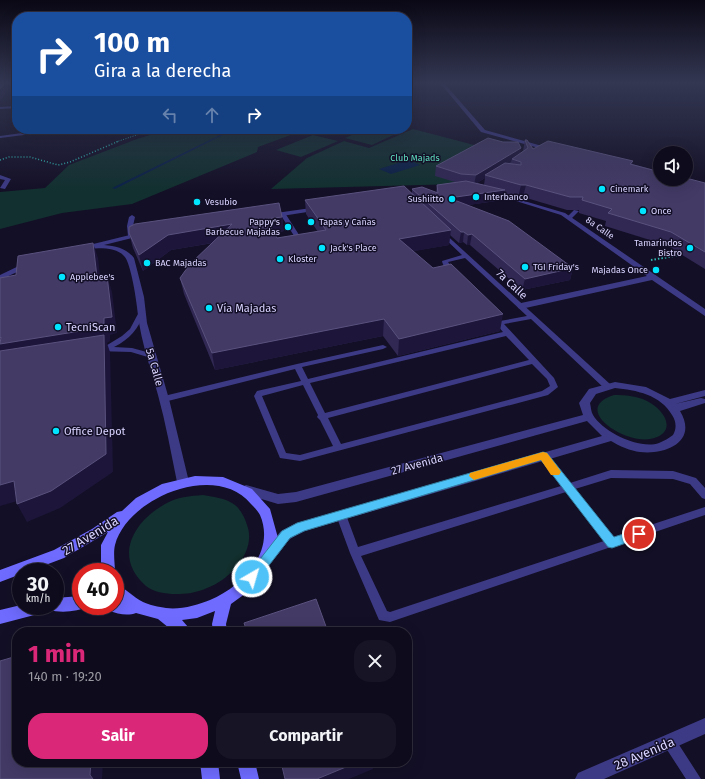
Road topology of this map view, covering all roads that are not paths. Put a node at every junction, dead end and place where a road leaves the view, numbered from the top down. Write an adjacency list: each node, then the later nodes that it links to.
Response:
1 (472, 119): 4 (street)
2 (23, 134): 3 (lane)
3 (0, 137)
4 (554, 150)
5 (0, 177): 6 (street)
6 (3, 188)
7 (483, 190): 13 (street, 8a Calle)
8 (328, 207): 10 (street)
9 (576, 211): 13 (lane)
10 (283, 214): 12 (street); 17 (lane)
11 (132, 217): 16 (lane)
12 (260, 217)
13 (569, 218): 24 (street, 8a Calle)
14 (436, 226): 21 (lane, 7a Calle)
15 (146, 234): 16 (street)
16 (131, 236): 18 (street); 20 (street, 5a Calle)
17 (300, 241)
18 (84, 247): 19 (street); 20 (street)
19 (71, 250)
20 (127, 253): 28 (street, 5a Calle)
21 (466, 256): 23 (lane); 26 (lane, 7a Calle)
22 (38, 260): 25 (street)
23 (456, 277)
24 (655, 277): 26 (street); 29 (street, 8a Calle)
25 (0, 278)
26 (521, 306): 30 (lane, 7a Calle)
27 (488, 311): 31 (lane)
28 (142, 312): 34 (lane); 36 (street, 5a Calle)
29 (705, 313)
30 (532, 317): 31 (lane); 40 (lane, 7a Calle)
31 (498, 323): 32 (lane)
32 (508, 333): 37 (lane); 39 (lane)
33 (383, 346): 38 (lane)
34 (106, 348): 35 (lane); 36 (lane)
35 (91, 350)
36 (151, 356): 42 (street, 5a Calle)
37 (534, 361): 45 (lane); 48 (lane)
38 (297, 366): 39 (lane); 42 (lane)
39 (304, 381): 45 (lane); 48 (lane)
40 (607, 386): 44 (street); 46 (street)
41 (705, 393): 44 (street)
42 (164, 399): 50 (street, 5a Calle)
43 (705, 400): 44 (street)
44 (671, 406): 47 (street)
45 (322, 417): 48 (lane)
46 (588, 418): 47 (street); 52 (street, 27 Avenida)
47 (610, 437): 49 (street)
48 (339, 448)
49 (543, 456): 51 (lane); 56 (street)
50 (183, 482): 52 (street, 27 Avenida); 54 (street, 27 Avenida)
51 (567, 488): 53 (lane); 57 (lane); 58 (lane)
52 (246, 490): 60 (street)
53 (705, 496)
54 (132, 508): 59 (street); 61 (street, 27 Avenida)
55 (705, 510): 57 (lane)
56 (341, 516): 58 (lane); 60 (street)
57 (612, 543): 58 (lane)
58 (355, 553)
59 (106, 563)
60 (262, 565): 63 (street)
61 (0, 576)
62 (124, 600): 65 (street)
63 (225, 601): 67 (street); 70 (street)
64 (124, 607): 65 (street)
65 (137, 608): 67 (street)
66 (12, 614): 68 (street)
67 (164, 616): 69 (street)
68 (0, 617)
69 (180, 627)
70 (219, 627)
71 (705, 726): 72 (street, 28 Avenida)
72 (669, 742): 75 (street, 28 Avenida); 78 (lane)
73 (210, 767): 76 (street)
74 (247, 767): 77 (street)
75 (594, 777)
76 (211, 779)
77 (250, 779)
78 (694, 779)

